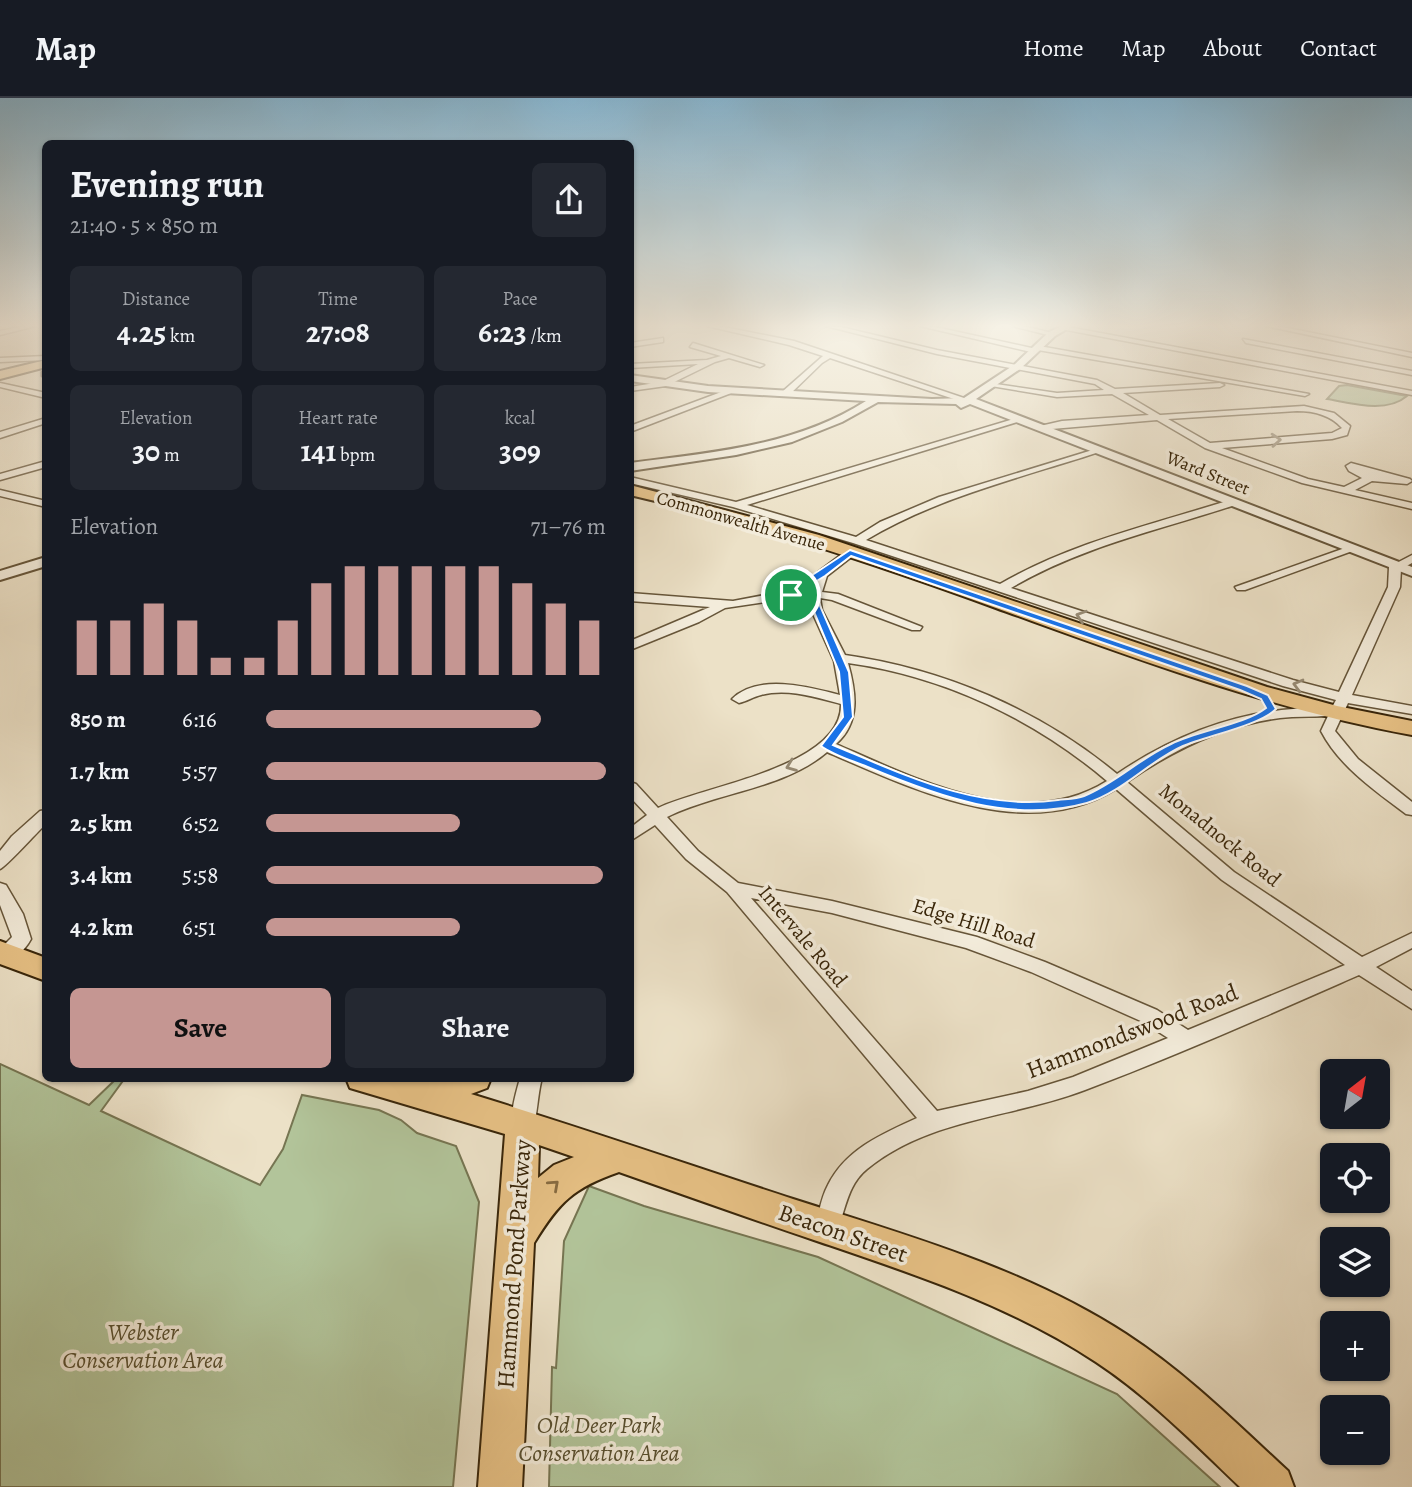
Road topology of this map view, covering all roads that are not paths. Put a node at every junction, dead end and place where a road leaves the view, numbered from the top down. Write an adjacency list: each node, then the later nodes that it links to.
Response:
1 (24, 391): 13 (street)
2 (732, 391): 19 (street)
3 (744, 391): 11 (street, Ward Street)
4 (788, 391): 11 (street)
5 (932, 391): 15 (street)
6 (981, 391): 15 (street)
7 (1022, 391): 8 (street)
8 (1117, 391): 9 (street); 16 (street)
9 (1120, 391)
10 (1286, 391): 12 (street)
11 (785, 394): 14 (street, Ward Street)
12 (1305, 394)
13 (42, 395)
14 (876, 399): 15 (street, Ward Street); 25 (street)
15 (964, 402): 17 (street, Ward Street)
16 (1156, 417): 20 (street); 22 (street); 22 (street, one-way to 16)
17 (1020, 420): 20 (street, Ward Street); 34 (street)
18 (42, 421): 21 (street)
19 (634, 428)
20 (1043, 428): 23 (street, Ward Street)
21 (0, 435)
22 (1208, 446): 30 (street)
23 (1096, 450): 33 (street, Ward Street); 36 (street)
24 (42, 465): 26 (street)
25 (634, 466)
26 (0, 477)
27 (1370, 478): 30 (street)
28 (634, 481): 34 (street, Commonwealth Avenue)
29 (634, 491): 36 (main road, Commonwealth Avenue)
30 (1344, 491): 35 (street)
31 (0, 493): 32 (street)
32 (42, 503)
33 (1231, 503): 37 (street, Ward Street); 45 (street)
34 (736, 505): 36 (street, Commonwealth Avenue)
35 (1412, 506)
36 (854, 547): 42 (street); 45 (street, Commonwealth Avenue); 53 (main road, Commonwealth Avenue)
37 (1349, 550): 40 (street, Ward Street); 44 (street)
38 (1412, 558): 40 (street)
39 (42, 562): 43 (street)
40 (1395, 567): 41 (street, Ward Street); 56 (street)
41 (1412, 572)
42 (822, 574): 46 (street); 48 (street)
43 (0, 576)
44 (1241, 587)
45 (1000, 589): 56 (street, Commonwealth Avenue, one-way to 45)
46 (786, 595): 48 (street); 49 (street)
47 (634, 597): 49 (street)
48 (814, 597): 50 (street); 52 (street)
49 (722, 604): 51 (street)
50 (916, 628)
51 (634, 644)
52 (840, 658): 55 (street); 61 (street, Monadnock Road)
53 (1220, 680): 56 (main road, Commonwealth Avenue); 58 (street)
54 (739, 699): 55 (street)
55 (846, 701): 60 (street)
56 (1340, 705): 57 (street, Commonwealth Avenue); 58 (street); 59 (main road, Commonwealth Avenue); 63 (street)
57 (1412, 710)
58 (1260, 718): 61 (street)
59 (1412, 728)
60 (827, 746): 61 (street); 64 (street, one-way to 64)
61 (1119, 783): 74 (street, Monadnock Road)
62 (634, 791): 64 (street, Intervale Road)
63 (1412, 810)
64 (656, 816): 68 (street); 70 (street, Intervale Road)
65 (42, 818): 66 (street)
66 (26, 832): 67 (street); 69 (street)
67 (42, 832)
68 (634, 833)
69 (0, 863)
70 (733, 888): 77 (street, Edge Hill Road); 82 (street, Intervale Road)
71 (0, 889): 73 (street)
72 (1412, 940): 74 (street, Hammondswood Road)
73 (3, 953): 75 (main road)
74 (1361, 966): 76 (street, Monadnock Road); 77 (street, Hammondswood Road)
75 (42, 968)
76 (1412, 1002)
77 (1187, 1041): 82 (street, Hammondswood Road)
78 (378, 1082): 81 (main road, Beacon Street)
79 (465, 1082): 81 (main road)
80 (530, 1082): 83 (street)
81 (432, 1096): 83 (main road, Beacon Street)
82 (933, 1121): 85 (street, Hammondswood Road)
83 (523, 1125): 84 (main road, Beacon Street); 86 (main road, Hammond Pond Parkway)
84 (618, 1157): 85 (main road, Beacon Street); 86 (main road, one-way to 84)
85 (827, 1227): 88 (main road, Beacon Street)
86 (514, 1241): 87 (main road, Hammond Pond Parkway)
87 (500, 1487)
88 (1272, 1487)

